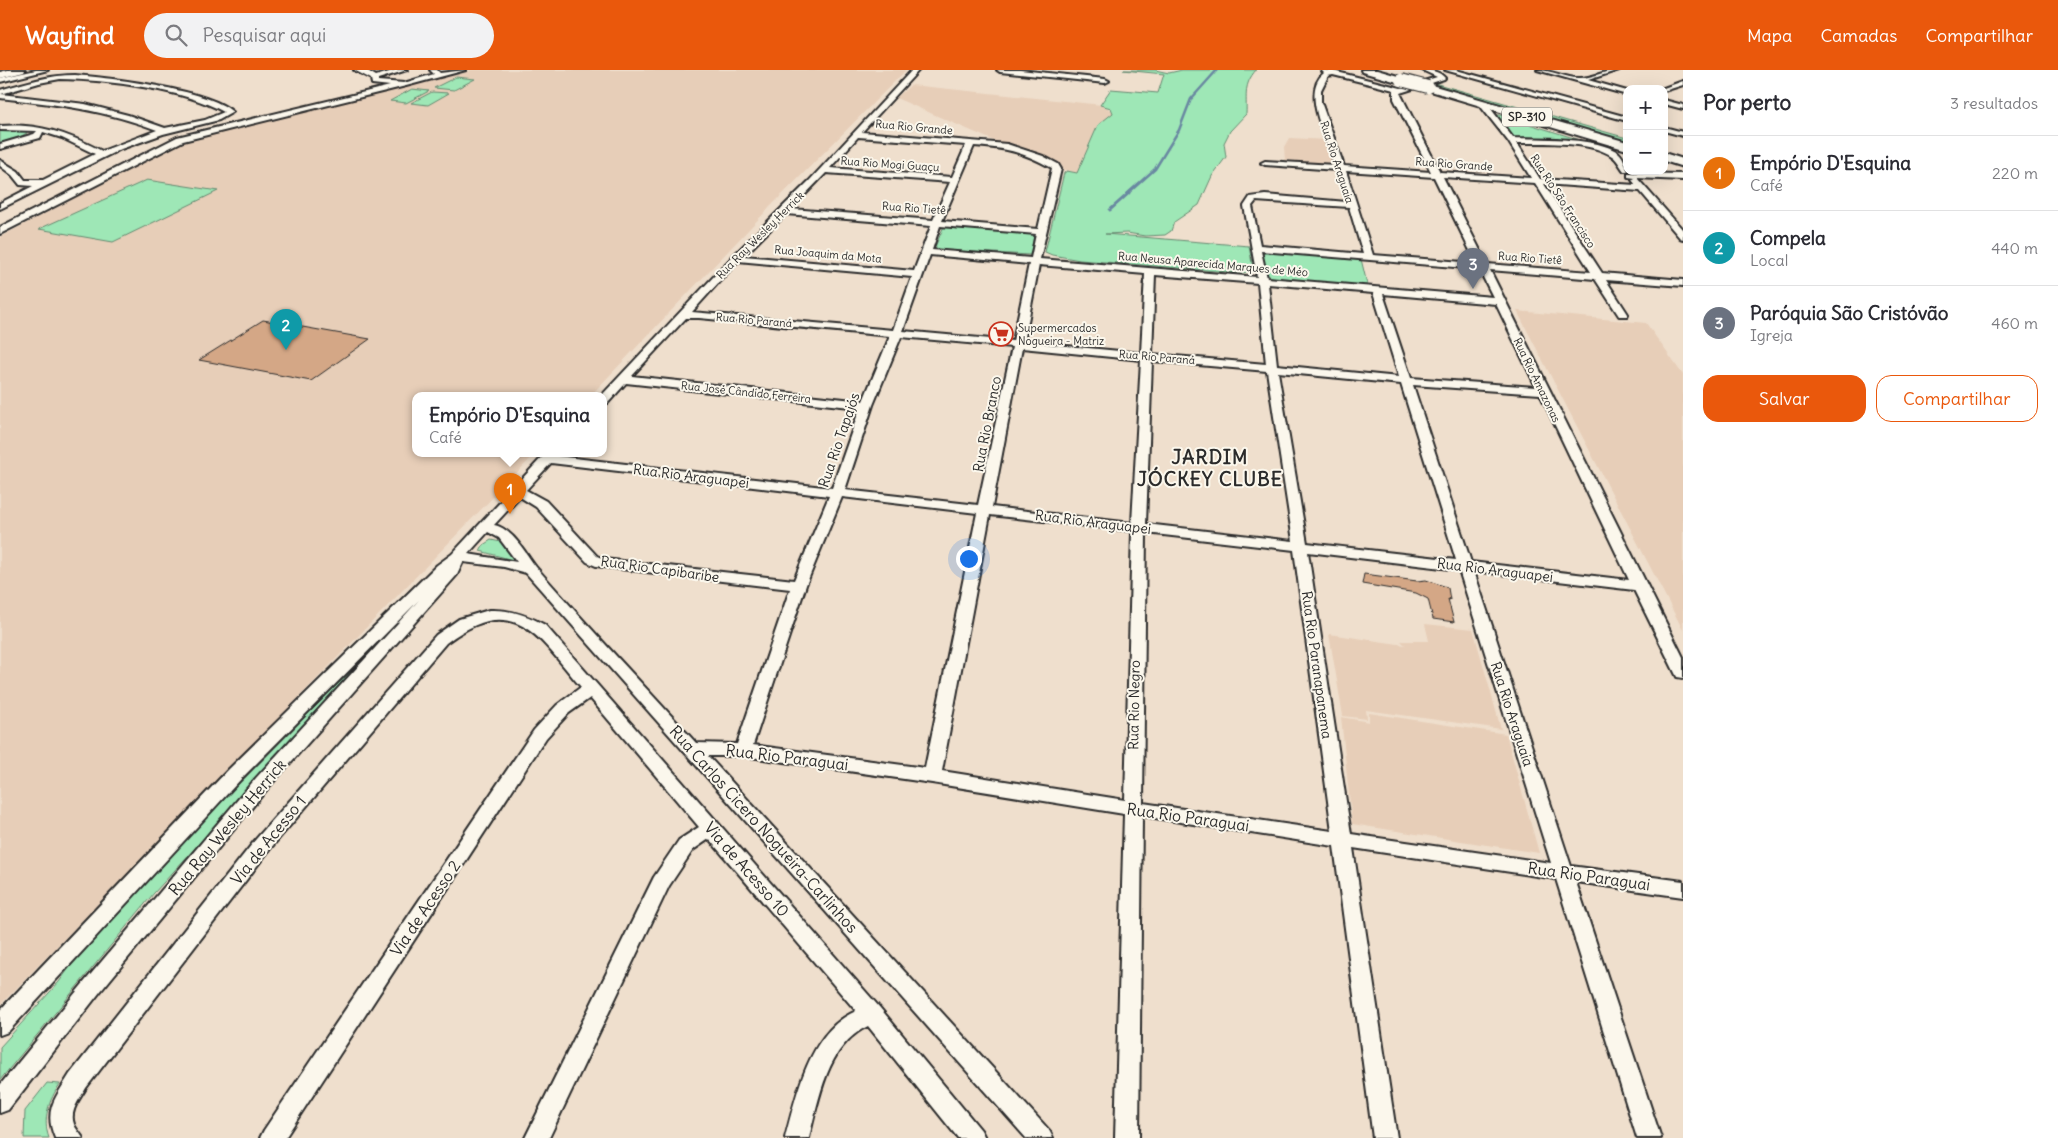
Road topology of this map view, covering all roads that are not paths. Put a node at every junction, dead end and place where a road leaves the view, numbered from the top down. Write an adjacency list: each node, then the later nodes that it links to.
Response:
1 (20, 70): 19 (highway)
2 (45, 70): 20 (street)
3 (357, 70): 21 (street)
4 (404, 70): 21 (street)
5 (463, 70): 16 (street)
6 (916, 70): 41 (street, Rua Ray Wesley Herrick)
7 (1000, 70): 23 (street)
8 (1321, 70): 17 (street)
9 (1366, 70): 26 (highway, SP-310)
10 (1392, 70): 42 (highway, SP-310)
11 (1425, 70): 26 (street)
12 (1448, 70): 18 (street)
13 (1468, 70): 18 (street)
14 (1540, 70): 22 (street)
15 (1616, 70): 22 (street)
16 (436, 73): 24 (street)
17 (1333, 73): 26 (street); 55 (street, Rua Rio Araguaia)
18 (1458, 73): 34 (street)
19 (0, 75)
20 (0, 80)
21 (375, 80): 24 (street); 30 (street)
22 (1581, 80): 28 (street)
23 (1105, 81)
24 (404, 84): 30 (street)
25 (1683, 84): 27 (street)
26 (1401, 85): 31 (highway, SP-310, bridge); 57 (street, Rua Rio Amazonas)
27 (1668, 88)
28 (1623, 91)
29 (0, 94): 39 (street); 39 (street)
30 (350, 97): 69 (street)
31 (1482, 103): 43 (street, Rua Rio São Francisco); 45 (highway, SP-310)
32 (1668, 103): 33 (street)
33 (1683, 107)
34 (1623, 118)
35 (0, 122): 36 (street)
36 (0, 128): 37 (street)
37 (42, 129): 46 (street); 49 (street)
38 (1668, 130): 40 (street)
39 (165, 131): 49 (street)
40 (1682, 133)
41 (856, 134): 44 (street, Rua Rio Grande); 56 (street, Rua Ray Wesley Herrick)
42 (1623, 136)
43 (1511, 140): 54 (street); 62 (street, Rua Rio São Francisco)
44 (971, 143): 61 (street, Rua Rio Tapajós); 70 (street, Rua Rio Branco)
45 (1623, 145)
46 (0, 147)
47 (1668, 149): 48 (highway)
48 (1683, 153)
49 (101, 154): 63 (street)
50 (1668, 158): 53 (highway)
51 (0, 162): 63 (street)
52 (1266, 163): 55 (street, Rua Rio Grande)
53 (1683, 163)
54 (1623, 164)
55 (1341, 168): 57 (street, Rua Rio Grande); 65 (street, Rua Rio Araguaia)
56 (824, 170): 61 (street, Rua Rio Mogi Guaçu); 67 (street, Rua Ray Wesley Herrick)
57 (1437, 174): 62 (street, Rua Rio Grande); 77 (street, Rua Rio Amazonas)
58 (1631, 175): 64 (street)
59 (1661, 175): 60 (street)
60 (1683, 177)
61 (954, 180): 68 (street, Rua Rio Tapajós)
62 (1536, 180): 64 (street, Rua Rio Grande); 80 (street, Rua Rio São Francisco)
63 (47, 183): 66 (street)
64 (1641, 188): 71 (street)
65 (1351, 205): 72 (street, Rua Rio Paranapanema); 74 (street, Rua Rio Araguaia)
66 (0, 206)
67 (785, 211): 68 (street, Rua Rio Tietê); 75 (street, Rua Ray Wesley Herrick)
68 (937, 222): 70 (street, Rua Rio Tietê); 73 (street, Rua Rio Tapajós)
69 (0, 231)
70 (1041, 232): 76 (street, Rua Rio Branco)
71 (1683, 236)
72 (1256, 248): 74 (street, Rua Rio Tietê); 81 (street, Rua Rio Paranapanema)
73 (926, 252): 76 (street, Rua Neusa Aparecida Marques de Méo); 79 (street, Rua Rio Tapajós)
74 (1369, 257): 77 (street, Rua Rio Tietê)
75 (736, 258): 79 (street, Rua Joaquim da Mota); 86 (street, Rua Ray Wesley Herrick)
76 (1036, 261): 78 (street, Rua Neusa Aparecida Marques de Méo); 88 (street, Rua Rio Branco)
77 (1484, 267): 80 (street, Rua Rio Tietê); 84 (street, Rua Rio Amazonas)
78 (1150, 271): 81 (street, Rua Neusa Aparecida Marques de Méo); 89 (street, Rua Rio Negro)
79 (917, 274): 87 (street, Rua Rio Tapajós)
80 (1598, 276): 82 (street, Rua Rio Tietê); 85 (street, Rua Rio São Francisco)
81 (1261, 280): 83 (street, Rua Neusa Aparecida Marques de Méo); 90 (street, Rua Rio Paranapanema)
82 (1683, 283)
83 (1377, 290): 84 (street, Rua Neusa Aparecida Marques de Méo); 92 (street, Rua Rio Araguaia)
84 (1498, 301): 93 (street, Rua Rio Amazonas)
85 (1623, 314)
86 (683, 315): 87 (street, Rua Rio Paraná); 91 (street, Rua Ray Wesley Herrick)
87 (896, 333): 88 (street, Rua Rio Paraná); 95 (street, Rua Rio Tapajós)
88 (1019, 344): 89 (street, Rua Rio Paraná); 100 (street, Rua Rio Branco)
89 (1145, 356): 90 (street, Rua Rio Paraná); 102 (street, Rua Rio Negro)
90 (1272, 368): 92 (street, Rua Rio Paraná); 103 (street, Rua Rio Paranapanema)
91 (624, 379): 94 (street, Rua Ray Wesley Herrick); 95 (street, Rua José Cândido Ferreira)
92 (1407, 381): 93 (street, Rua Rio Paraná); 105 (street, Rua Rio Araguaia)
93 (1542, 391): 108 (street, Rua Rio Amazonas)
94 (607, 397)
95 (867, 405): 99 (street, Rua Rio Tapajós)
96 (550, 457): 98 (street, Rua Ray Wesley Herrick)
97 (559, 457): 99 (street, Rua Rio Araguapei)
98 (519, 491): 101 (street, Rua Ray Wesley Herrick); 107 (street, Rua Rio Capibaribe)
99 (837, 493): 100 (street, Rua Rio Araguapei); 107 (street, Rua Rio Tapajós)
100 (985, 510): 102 (street, Rua Rio Araguapei); 114 (street, Rua Rio Branco)
101 (483, 527): 104 (street, Rua Ray Wesley Herrick); 106 (street, Rua Carlos Cicero Nogueira-Carlinhos)
102 (1139, 528): 103 (street, Rua Rio Araguapei); 115 (street, Rua Rio Negro)
103 (1300, 545): 105 (street, Rua Rio Araguapei); 117 (street, Rua Rio Paranapanema)
104 (457, 557): 106 (street); 121 (street, Rua Ray Wesley Herrick); 122 (street, Rua Ray Wesley Herrick)
105 (1464, 567): 108 (street, Rua Rio Araguapei); 118 (street, Rua Rio Araguaia)
106 (531, 570): 112 (street, Rua Carlos Cicero Nogueira-Carlinhos)
107 (799, 585): 113 (street, Rua Rio Tapajós)
108 (1639, 586): 110 (street, Rua Rio Amazonas)
109 (509, 614): 111 (street, Via de Acesso 10); 123 (street, Via de Acesso 1)
110 (1683, 673)
111 (590, 689): 116 (street, Via de Acesso 10); 124 (street, Via de Acesso 2)
112 (693, 749): 113 (street, Rua Rio Paraguai); 128 (street, Rua Carlos Cicero Nogueira-Carlinhos)
113 (743, 750): 114 (street, Rua Rio Paraguai)
114 (932, 776): 115 (street, Rua Rio Paraguai)
115 (1132, 808): 117 (street, Rua Rio Paraguai); 129 (street, Rua Rio Negro)
116 (711, 828): 120 (street, Via de Acesso 10); 125 (street)
117 (1342, 840): 118 (street, Rua Rio Paraguai); 130 (street, Rua Rio Paranapanema)
118 (1565, 873): 119 (street, Rua Rio Paraguai); 131 (street, Rua Rio Araguaia)
119 (1683, 889)
120 (872, 1016): 126 (street); 127 (street, Via de Acesso 10)
121 (0, 1025)
122 (0, 1102)
123 (71, 1138)
124 (272, 1138)
125 (536, 1138)
126 (797, 1138)
127 (973, 1138)
128 (1041, 1138)
129 (1127, 1138)
130 (1385, 1138)
131 (1649, 1138)

